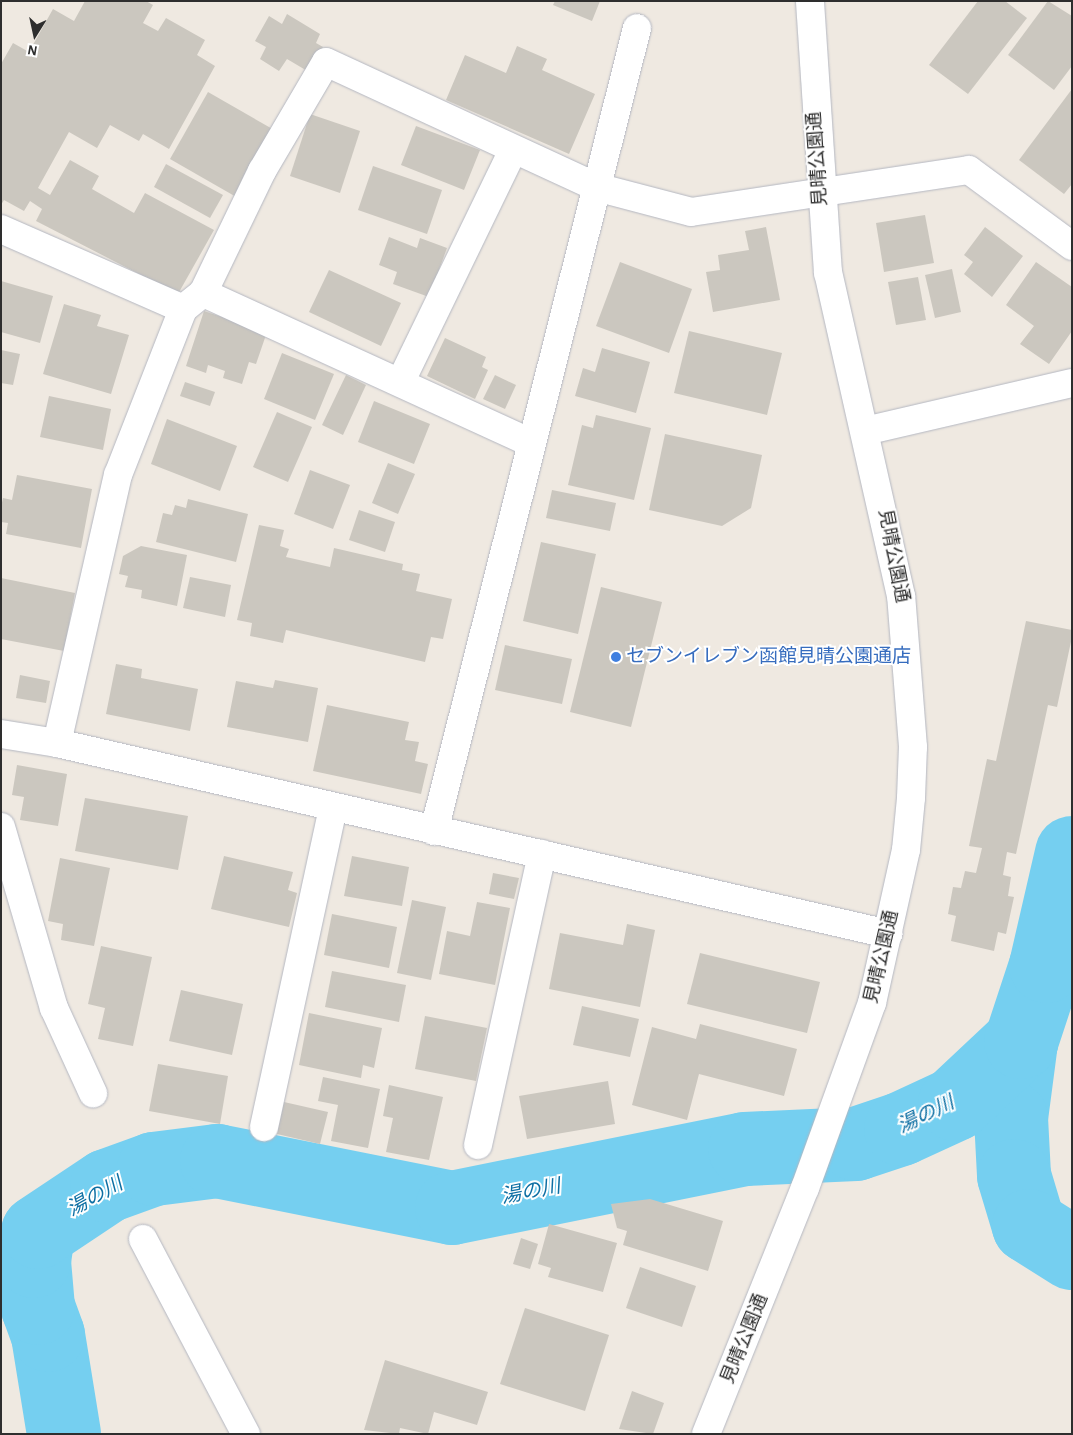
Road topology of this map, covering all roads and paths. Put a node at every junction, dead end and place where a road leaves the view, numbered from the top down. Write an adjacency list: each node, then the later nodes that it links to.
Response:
1 (810, 1): 5 (street, 見晴公園通)
2 (637, 28): 4 (street)
3 (513, 150): 4 (street); 8 (street); 9 (street)
4 (596, 187): 5 (street); 12 (street)
5 (820, 194): 7 (street); 11 (street, 見晴公園通)
6 (1, 229): 8 (street)
7 (1072, 246)
8 (193, 301): 9 (street); 14 (street)
9 (401, 381): 12 (street)
10 (1072, 383): 11 (street)
11 (865, 431): 19 (street, 見晴公園通)
12 (531, 443): 17 (street)
13 (1, 734): 14 (street)
14 (57, 743): 15 (street)
15 (333, 807): 17 (street); 21 (street)
16 (1, 827): 20 (street)
17 (434, 831): 18 (street)
18 (542, 854): 19 (street); 22 (street)
19 (888, 934): 25 (street, 見晴公園通)
20 (94, 1093)
21 (264, 1126)
22 (478, 1145)
23 (143, 1239): 24 (street)
24 (246, 1434)
25 (706, 1434)

